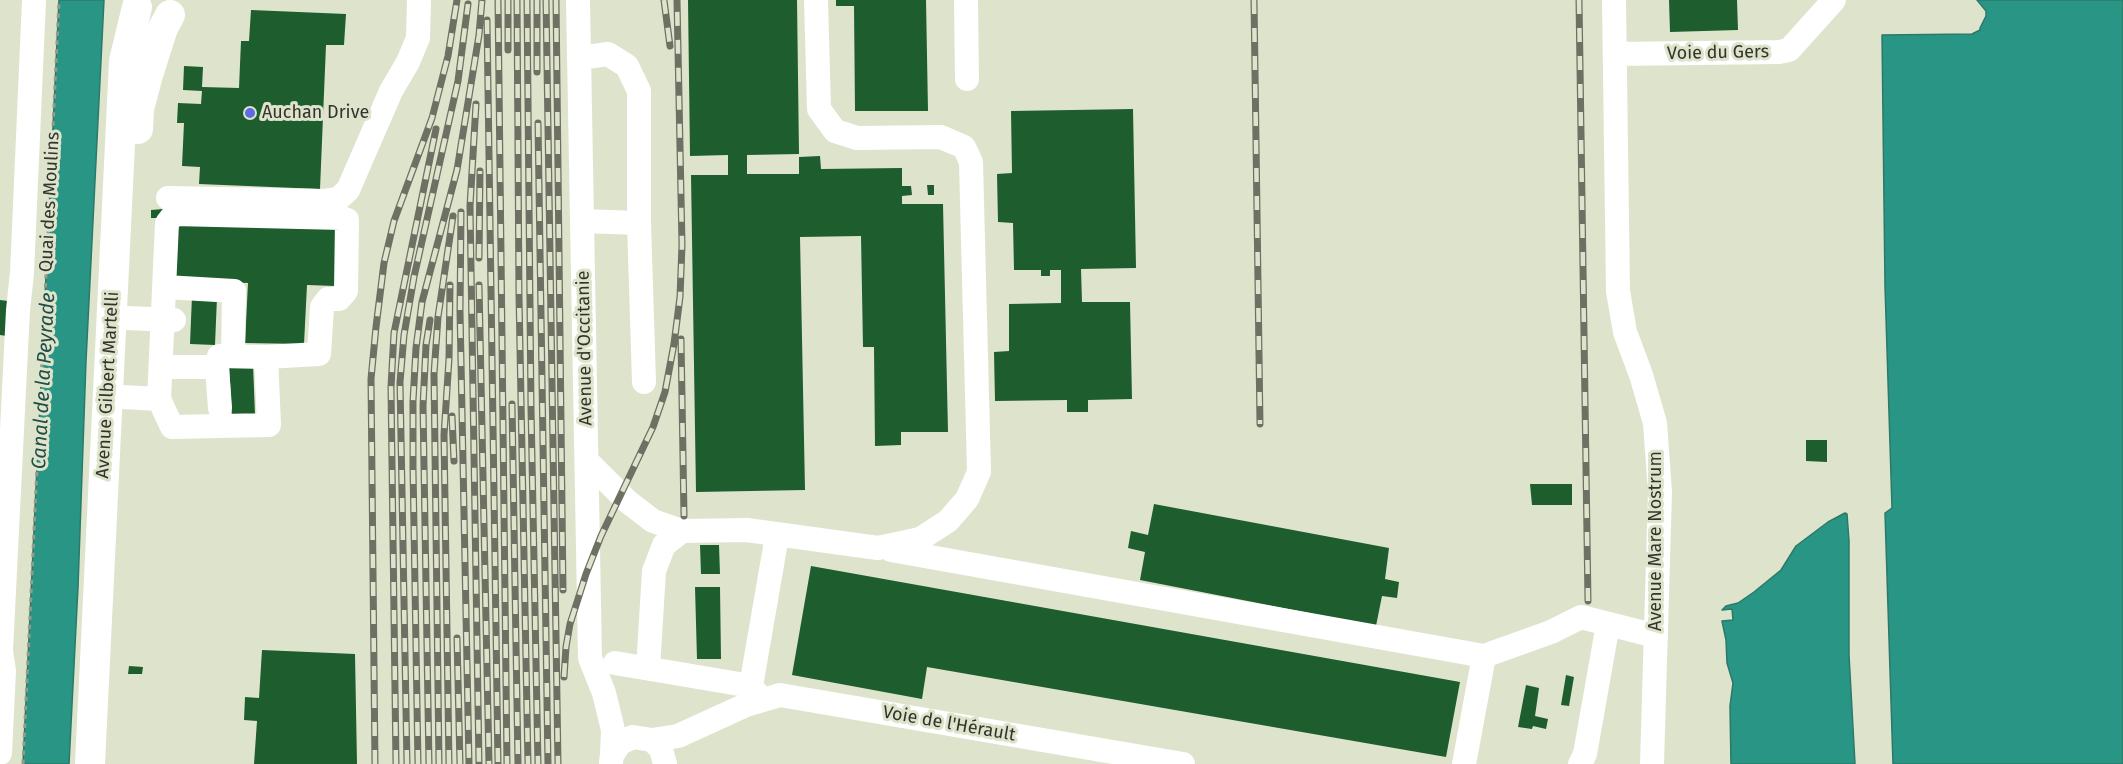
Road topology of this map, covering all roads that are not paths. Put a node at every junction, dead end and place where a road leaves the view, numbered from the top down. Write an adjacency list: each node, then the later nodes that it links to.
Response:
1 (34, 0): 32 (street, Quai des Moulins)
2 (419, 0): 13 (street)
3 (578, 0): 11 (street, Avenue d'Occitanie)
4 (816, 0): 29 (street)
5 (966, 0): 12 (street)
6 (1614, 0): 10 (street, Avenue Mare Nostrum)
7 (1834, 0): 10 (street, Voie du Gers)
8 (134, 4): 9 (main road); 42 (main road, Avenue Gilbert Martelli)
9 (178, 7): 17 (main road, Avenue Gilbert Martelli)
10 (1615, 54): 31 (street, Avenue Mare Nostrum)
11 (579, 58): 14 (street, Avenue d'Occitanie); 15 (street)
12 (966, 79)
13 (168, 198)
14 (582, 221): 15 (street); 26 (street, Avenue d'Occitanie)
15 (639, 223): 22 (street)
16 (165, 287): 18 (street); 19 (street); 20 (street)
17 (126, 318): 18 (street); 23 (main road, Avenue Gilbert Martelli)
18 (169, 319): 21 (street)
19 (277, 352): 20 (street); 24 (street)
20 (225, 361): 21 (street); 25 (street)
21 (160, 367): 24 (street)
22 (644, 382)
23 (122, 398): 24 (street); 43 (main road, Avenue Gilbert Martelli)
24 (159, 399)
25 (220, 408)
26 (587, 461): 27 (street); 36 (street, Avenue d'Occitanie)
27 (682, 531): 28 (street); 35 (street)
28 (777, 536): 29 (street); 37 (street)
29 (878, 548): 33 (street)
30 (1608, 624): 31 (street); 33 (street); 48 (street)
31 (1656, 636): 49 (street, Avenue Mare Nostrum)
32 (1, 651): 40 (street, Quai des Moulins)
33 (1484, 656): 47 (street)
34 (615, 663): 35 (street)
35 (648, 668): 37 (street)
36 (604, 693): 39 (street, Avenue d'Occitanie); 41 (street, Avenue d'Occitanie)
37 (756, 693): 38 (street, Voie de l'Hérault); 46 (street, Voie de l'Hérault)
38 (718, 718): 39 (street, Voie de l'Hérault); 45 (street)
39 (650, 739): 41 (street, Avenue d'Occitanie); 44 (street, Avenue d'Occitanie)
40 (0, 753)
41 (611, 759)
42 (90, 764)
43 (105, 764)
44 (665, 764)
45 (672, 764)
46 (1183, 764)
47 (1464, 764)
48 (1580, 764)
49 (1652, 764)

